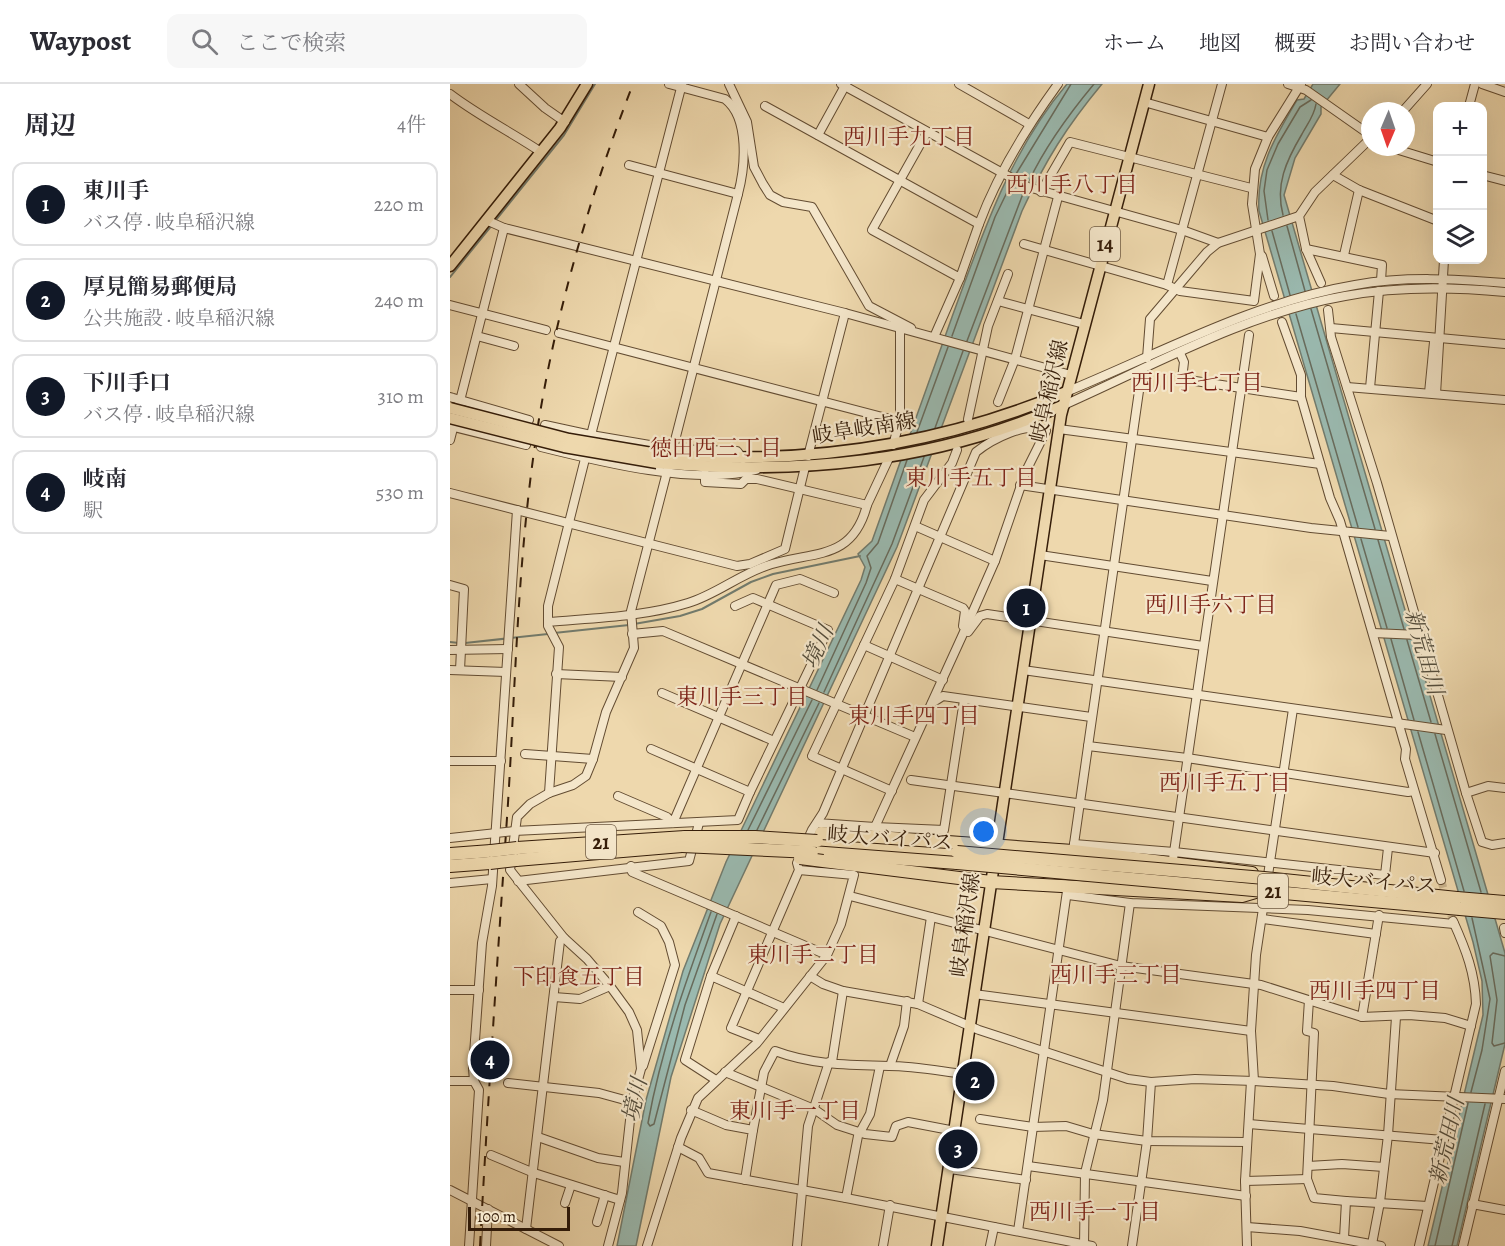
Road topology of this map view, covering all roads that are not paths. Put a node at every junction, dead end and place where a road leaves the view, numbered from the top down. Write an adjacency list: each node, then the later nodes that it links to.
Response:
1 (519, 84): 23 (street)
2 (587, 84): 23 (main road)
3 (669, 84): 14 (street)
4 (729, 84): 87 (street)
5 (959, 84): 24 (street)
6 (1058, 84): 24 (street)
7 (1149, 84): 18 (main road, 岐阜稲沢線 / 14)
8 (1222, 84): 22 (street)
9 (1288, 84): 15 (street)
10 (1427, 84): 19 (street)
11 (1475, 84): 20 (street)
12 (1482, 84): 16 (street)
13 (844, 85): 26 (street); 27 (street)
14 (682, 86): 35 (street); 45 (street)
15 (1302, 87): 25 (street); 28 (street)
16 (1505, 92)
17 (450, 94): 30 (street)
18 (1144, 102): 22 (street); 32 (main road, 岐阜稲沢線 / 14)
19 (1411, 102)
20 (1470, 102)
21 (765, 106): 27 (street)
22 (1212, 121): 28 (street); 38 (street)
23 (565, 122): 30 (main road)
24 (1029, 123): 36 (street)
25 (1361, 130)
26 (927, 132): 36 (street); 40 (street)
27 (818, 135): 40 (street)
28 (1268, 136): 42 (street)
29 (1361, 146): 37 (street)
30 (541, 152): 50 (main road)
31 (1415, 155): 33 (street)
32 (1129, 157): 38 (street); 44 (street); 47 (main road, 岐阜稲沢線 / 14)
33 (1433, 161)
34 (629, 165): 35 (street)
35 (659, 173): 45 (street); 61 (street)
36 (1001, 174): 44 (street); 51 (street)
37 (1333, 175): 43 (street); 48 (street)
38 (1198, 176): 42 (street); 54 (street)
39 (1487, 176): 41 (street)
40 (900, 181): 51 (street); 66 (street)
41 (1505, 181)
42 (1251, 188): 53 (street)
43 (1359, 190): 49 (street); 60 (street)
44 (1040, 192): 46 (street)
45 (738, 194): 67 (street)
46 (1058, 197): 47 (street); 58 (street)
47 (1115, 212): 54 (street); 64 (main road, 岐阜稲沢線 / 14)
48 (1296, 217): 53 (street); 57 (street)
49 (1433, 219)
50 (487, 221): 52 (street); 63 (main road)
51 (979, 224): 66 (street)
52 (502, 227): 61 (street); 80 (street)
53 (1258, 228): 55 (street); 59 (street)
54 (1182, 230): 55 (street); 71 (street)
55 (1218, 243): 71 (street)
56 (1024, 244): 58 (street)
57 (1306, 249): 60 (street); 68 (street)
58 (1044, 250): 64 (street); 78 (street)
59 (1260, 254): 71 (street); 74 (street)
60 (1344, 255): 72 (street)
61 (636, 261): 67 (street); 96 (street)
62 (1444, 264): 69 (street)
63 (450, 266)
64 (1099, 266): 71 (street); 83 (main road, 岐阜稲沢線 / 14)
65 (1008, 274): 75 (street)
66 (960, 278): 92 (street)
67 (716, 281): 81 (street); 101 (street)
68 (1321, 283)
69 (1442, 283): 70 (street); 72 (street); 73 (street); 93 (street)
70 (1505, 283)
71 (1170, 286): 99 (street)
72 (1380, 286): 77 (street); 89 (street)
73 (1505, 292)
74 (1274, 296)
75 (998, 301): 78 (street); 97 (street)
76 (450, 305): 80 (street)
77 (1282, 307): 98 (street); 99 (street)
78 (1028, 310): 83 (street); 100 (street)
79 (1328, 310): 85 (street)
80 (483, 313): 86 (street); 91 (street)
81 (845, 313): 84 (street); 112 (street)
82 (1282, 322): 110 (street)
83 (1084, 324): 103 (main road, 岐阜稲沢線 / 14)
84 (900, 328): 87 (street); 127 (street)
85 (1331, 328): 89 (street); 105 (street)
86 (546, 330)
87 (912, 331): 92 (street)
88 (559, 333): 96 (street)
89 (1375, 333): 93 (street); 106 (street)
90 (1249, 334): 104 (street)
91 (477, 336): 95 (street); 111 (street)
92 (937, 338): 97 (street)
93 (1438, 338): 94 (street); 108 (street)
94 (1505, 344)
95 (514, 346)
96 (614, 347): 101 (street); 123 (street)
97 (980, 350): 100 (street); 117 (street)
98 (1180, 353): 102 (street); 104 (street)
99 (1147, 358): 107 (street)
100 (1015, 359): 103 (street); 114 (street)
101 (693, 368): 112 (street); 130 (street)
102 (1142, 370): 115 (street); 125 (street)
103 (1071, 375): 107 (main road, 岐阜稲沢線 / 14)
104 (1241, 387): 110 (street); 132 (street)
105 (1347, 387): 106 (street); 153 (street)
106 (1370, 388): 108 (street)
107 (1066, 392): 115 (main road, 岐阜稲沢線 / 14); 126 (main road, 岐阜岐南線)
108 (1432, 393): 113 (street)
109 (450, 397): 111 (street)
110 (1301, 397): 138 (street)
111 (460, 400): 118 (street); 120 (street)
112 (823, 400): 119 (street); 137 (street)
113 (1505, 400)
114 (998, 402)
115 (1064, 405): 122 (main road, 岐阜稲沢線 / 14); 126 (main road, 岐阜岐南線)
116 (450, 408): 135 (main road, 岐阜岐南線, bridge)
117 (968, 419)
118 (529, 420)
119 (894, 420)
120 (451, 424): 124 (street); 128 (street); 135 (main road, 岐阜岐南線, bridge)
121 (545, 425): 123 (street)
122 (1059, 429): 125 (street); 144 (main road, 岐阜稲沢線 / 14)
123 (591, 435): 130 (street); 134 (street)
124 (450, 440)
125 (1132, 440): 132 (street); 146 (street)
126 (941, 441): 127 (main road, 岐阜岐南線); 133 (main road, 岐阜岐南線)
127 (896, 444): 137 (main road, 岐阜岐南線)
128 (526, 445)
129 (541, 447): 134 (street)
130 (672, 450): 136 (street)
131 (957, 450): 151 (street)
132 (1232, 454): 138 (street); 149 (street)
133 (891, 458): 137 (main road, 岐阜岐南線); 147 (street)
134 (586, 459): 140 (street); 150 (street)
135 (658, 459): 136 (main road, 岐阜岐南線); 139 (main road, 岐阜岐南線)
136 (742, 459): 137 (main road, 岐阜岐南線)
137 (807, 462): 139 (main road, 岐阜岐南線); 143 (street)
138 (1320, 464): 152 (street)
139 (759, 469): 141 (street)
140 (667, 470): 141 (street); 155 (street)
141 (705, 474): 143 (street)
142 (1020, 485): 144 (street); 154 (street); 157 (street)
143 (800, 488): 147 (street); 155 (street)
144 (1050, 489): 146 (street); 156 (main road, 岐阜稲沢線 / 14)
145 (450, 493): 148 (street)
146 (1123, 501): 149 (street); 158 (street)
147 (867, 505): 166 (street)
148 (517, 510): 150 (street); 177 (street)
149 (1223, 515): 152 (street); 160 (street)
150 (569, 522): 155 (street); 168 (street)
151 (915, 526): 154 (street); 159 (street)
152 (1345, 532): 153 (street); 170 (street)
153 (1387, 536): 173 (street)
154 (940, 537): 157 (street); 162 (street)
155 (649, 542): 166 (street)
156 (1040, 555): 158 (street); 167 (main road, 岐阜稲沢線 / 14)
157 (995, 561): 172 (street)
158 (1115, 566): 160 (street); 169 (street)
159 (895, 579): 162 (street); 174 (street)
160 (1212, 581): 176 (street)
161 (450, 585): 175 (street)
162 (919, 589): 172 (street); 178 (street)
163 (834, 594): 164 (street)
164 (767, 604): 165 (street); 179 (street); 187 (street)
165 (735, 606)
166 (631, 616): 168 (street); 171 (street)
167 (1030, 621): 169 (street); 172 (street); 181 (main road, 岐阜稲沢線 / 14)
168 (548, 624): 183 (street)
169 (1104, 632): 176 (street); 186 (street)
170 (1376, 632): 173 (street); 198 (street)
171 (631, 633): 179 (street); 184 (street)
172 (963, 634): 185 (street)
173 (1416, 635): 199 (street)
174 (864, 645): 178 (street); 191 (street)
175 (457, 646): 177 (street); 180 (street)
176 (1203, 646): 189 (street)
177 (508, 647): 182 (street)
178 (889, 656): 185 (street); 195 (street)
179 (741, 664): 187 (street); 196 (street)
180 (455, 670): 182 (street)
181 (1023, 670): 186 (street); 193 (main road, 岐阜稲沢線 / 14)
182 (506, 672): 209 (street)
183 (556, 674): 184 (street); 205 (street)
184 (622, 677): 207 (street)
185 (943, 680): 192 (street)
186 (1097, 681): 189 (street); 197 (street)
187 (801, 688): 191 (street); 201 (street)
188 (662, 693): 196 (street)
189 (1197, 695): 194 (street); 206 (street)
190 (964, 700): 192 (street); 193 (street); 214 (street)
191 (836, 703): 195 (street); 210 (street)
192 (932, 704): 200 (street)
193 (1017, 707): 197 (street); 220 (main road, 岐阜稲沢線 / 14)
194 (1293, 709): 198 (street); 212 (street)
195 (864, 715): 200 (street); 210 (street)
196 (719, 717): 201 (street); 211 (street)
197 (1091, 717): 202 (street)
198 (1401, 725): 199 (street); 217 (street)
199 (1443, 729): 221 (street)
200 (915, 737): 216 (street)
201 (774, 741): 218 (street)
202 (1088, 746): 206 (street); 223 (street)
203 (651, 749): 211 (street)
204 (525, 754): 205 (street)
205 (551, 756): 207 (street); 219 (street)
206 (1187, 758): 212 (street); 224 (street)
207 (593, 759): 219 (street)
208 (450, 761): 209 (street)
209 (501, 761): 230 (street)
210 (841, 769): 216 (street); 231 (street)
211 (697, 770): 218 (street); 225 (street)
212 (1283, 774): 217 (street); 229 (street)
213 (911, 780): 214 (street)
214 (951, 786): 220 (street); 227 (street)
215 (1505, 788): 221 (street)
216 (892, 791): 227 (street)
217 (1414, 791): 238 (street)
218 (750, 792): 226 (street)
219 (549, 793): 228 (street)
220 (1005, 793): 223 (street); 235 (main road, 岐阜稲沢線 / 14)
221 (1466, 793): 234 (street)
222 (618, 796): 225 (street)
223 (1080, 803): 224 (street); 236 (street)
224 (1178, 818): 229 (street); 239 (street)
225 (674, 823): 226 (street); 228 (street)
226 (699, 823): 242 (street)
227 (875, 827): 231 (street)
228 (514, 831): 230 (street); 247 (street)
229 (1275, 832): 237 (street); 241 (street)
230 (496, 833): 232 (street); 245 (street)
231 (817, 837): 233 (highway, 岐大バイパス / 21, bridge); 233 (highway, 21); 235 (highway, 21); 244 (street); 250 (highway, 岐大バイパス / 21, bridge)
232 (450, 838)
233 (753, 843): 240 (highway, 岐大バイパス / 21, bridge); 248 (highway, 21, bridge)
234 (1505, 843)
235 (997, 847): 236 (highway, 21); 248 (main road, 岐阜稲沢線 / 14)
236 (1073, 848): 239 (street); 250 (highway, 21)
237 (1388, 848): 238 (street); 241 (street)
238 (1435, 854): 246 (street)
239 (1174, 855): 241 (street)
240 (457, 856): 243 (highway, 岐大バイパス / 21)
241 (1270, 863): 255 (street)
242 (631, 866): 247 (street); 258 (street)
243 (450, 868)
244 (800, 870): 252 (street); 262 (street)
245 (492, 879): 249 (street); 274 (street)
246 (1441, 880)
247 (518, 881): 265 (street)
248 (991, 882): 251 (highway, 21); 263 (main road, 岐阜稲沢線 / 14)
249 (450, 883)
250 (1263, 884): 251 (highway, 21); 253 (highway, 岐大バイパス / 21, bridge); 257 (highway, 岐大バイパス / 21, bridge)
251 (1067, 892): 254 (street); 266 (street)
252 (850, 896): 260 (street); 267 (street)
253 (1505, 902)
254 (1130, 903): 255 (street); 268 (street)
255 (1265, 909): 259 (street); 261 (street)
256 (638, 912): 295 (street)
257 (1505, 912)
258 (734, 915): 262 (street); 269 (street)
259 (1379, 915): 264 (street); 288 (street)
260 (931, 917): 263 (street); 282 (street)
261 (1263, 919): 264 (street); 271 (street)
262 (773, 931): 267 (street); 275 (street)
263 (984, 931): 266 (street); 277 (main road, 岐阜稲沢線 / 14)
264 (1376, 934): 285 (street)
265 (564, 939): 272 (street); 278 (street)
266 (1060, 950): 268 (street); 281 (street)
267 (827, 955): 270 (street)
268 (1121, 966): 271 (street); 284 (street)
269 (711, 976): 275 (street); 300 (street)
270 (810, 976): 276 (street); 283 (street)
271 (1253, 984): 279 (street); 289 (street)
272 (610, 986): 278 (street); 295 (street)
273 (450, 990): 274 (street)
274 (479, 990): 302 (street)
275 (747, 991): 283 (street); 290 (street)
276 (843, 991): 280 (street); 292 (street)
277 (974, 993): 281 (street); 287 (main road, 岐阜稲沢線 / 14)
278 (554, 997): 307 (street)
279 (1309, 1000): 285 (street); 306 (street)
280 (907, 1001): 282 (street); 294 (street)
281 (1051, 1003): 284 (street); 291 (street)
282 (918, 1004): 287 (street)
283 (784, 1008): 290 (street)
284 (1115, 1013): 289 (street); 298 (street)
285 (1362, 1017): 286 (street)
286 (1396, 1017): 288 (street); 309 (street)
287 (970, 1025): 291 (street); 299 (main road, 岐阜稲沢線 / 14)
288 (1471, 1026): 310 (street)
289 (1251, 1031): 303 (street)
290 (759, 1039): 297 (street)
291 (1045, 1053): 298 (street); 317 (street)
292 (830, 1062): 293 (street); 308 (street); 313 (street)
293 (880, 1066): 294 (street); 321 (street)
294 (890, 1066): 299 (street)
295 (641, 1069): 312 (street)
296 (1505, 1071): 311 (street)
297 (725, 1072): 300 (street); 308 (street)
298 (1106, 1072): 304 (street); 322 (street)
299 (964, 1074): 320 (main road, 岐阜稲沢線 / 14)
300 (716, 1080): 314 (street)
301 (450, 1081): 302 (street)
302 (474, 1081): 349 (street)
303 (1252, 1081): 304 (street); 306 (street); 316 (street)
304 (1150, 1082): 326 (street)
305 (508, 1083): 307 (street)
306 (1311, 1084): 309 (street); 318 (street)
307 (544, 1086): 312 (street); 324 (street)
308 (761, 1087): 313 (street); 319 (street)
309 (1389, 1094): 310 (street); 323 (street)
310 (1457, 1097): 311 (street); 325 (street)
311 (1500, 1099): 353 (street)
312 (632, 1102): 330 (street)
313 (814, 1109): 321 (street); 344 (street)
314 (691, 1110): 319 (street); 328 (street)
315 (980, 1119): 317 (street)
316 (1249, 1124): 318 (street); 327 (street)
317 (1033, 1126): 322 (street); 331 (street)
318 (1310, 1129): 323 (street); 332 (street)
319 (753, 1130): 338 (street)
320 (955, 1131): 321 (street); 334 (main road, 岐阜稲沢線 / 14)
321 (861, 1132): 347 (street)
322 (1093, 1134): 326 (street); 336 (street)
323 (1388, 1135): 325 (street); 333 (street)
324 (538, 1137): 330 (street); 335 (street)
325 (1443, 1140): 355 (street)
326 (1147, 1141): 327 (street); 340 (street)
327 (1247, 1142): 341 (street)
328 (678, 1147): 338 (street); 370 (street)
329 (490, 1155): 335 (street)
330 (624, 1162): 348 (street)
331 (1028, 1166): 336 (street); 339 (street)
332 (1308, 1166): 333 (street); 337 (street)
333 (1384, 1167): 351 (street)
334 (950, 1169): 339 (street); 358 (main road, 岐阜稲沢線 / 14)
335 (534, 1173): 342 (street); 362 (street)
336 (1085, 1173): 340 (street); 375 (street)
337 (1307, 1179): 341 (street); 350 (street)
338 (745, 1180): 344 (street)
339 (1026, 1180): 363 (street)
340 (1142, 1181): 346 (street); 376 (street)
341 (1245, 1181): 346 (street)
342 (571, 1185): 345 (street); 352 (street)
343 (450, 1190): 349 (street)
344 (803, 1191): 347 (street); 371 (street)
345 (605, 1196): 348 (street); 359 (street)
346 (1246, 1196): 361 (street)
347 (846, 1198): 354 (street)
348 (620, 1200): 369 (street)
349 (471, 1201): 356 (street); 366 (street)
350 (1346, 1201): 351 (street); 364 (street)
351 (1380, 1202): 355 (street); 365 (street)
352 (566, 1203)
353 (1472, 1204): 357 (street); 379 (street)
354 (890, 1205): 358 (street); 372 (street)
355 (1427, 1206): 378 (street)
356 (488, 1209): 362 (street); 367 (street)
357 (1505, 1210)
358 (943, 1216): 360 (street); 373 (main road, 岐阜稲沢線 / 14)
359 (597, 1222)
360 (994, 1227): 363 (street); 374 (street)
361 (1247, 1227): 364 (street); 377 (street)
362 (526, 1229): 368 (street)
363 (1018, 1231): 375 (street)
364 (1344, 1238): 365 (street)
365 (1376, 1245)
366 (469, 1246)
367 (486, 1246)
368 (559, 1246)
369 (608, 1246)
370 (647, 1246)
371 (797, 1246)
372 (883, 1246)
373 (937, 1246)
374 (990, 1246)
375 (1087, 1246)
376 (1132, 1246)
377 (1247, 1246)
378 (1419, 1246)
379 (1462, 1246)

